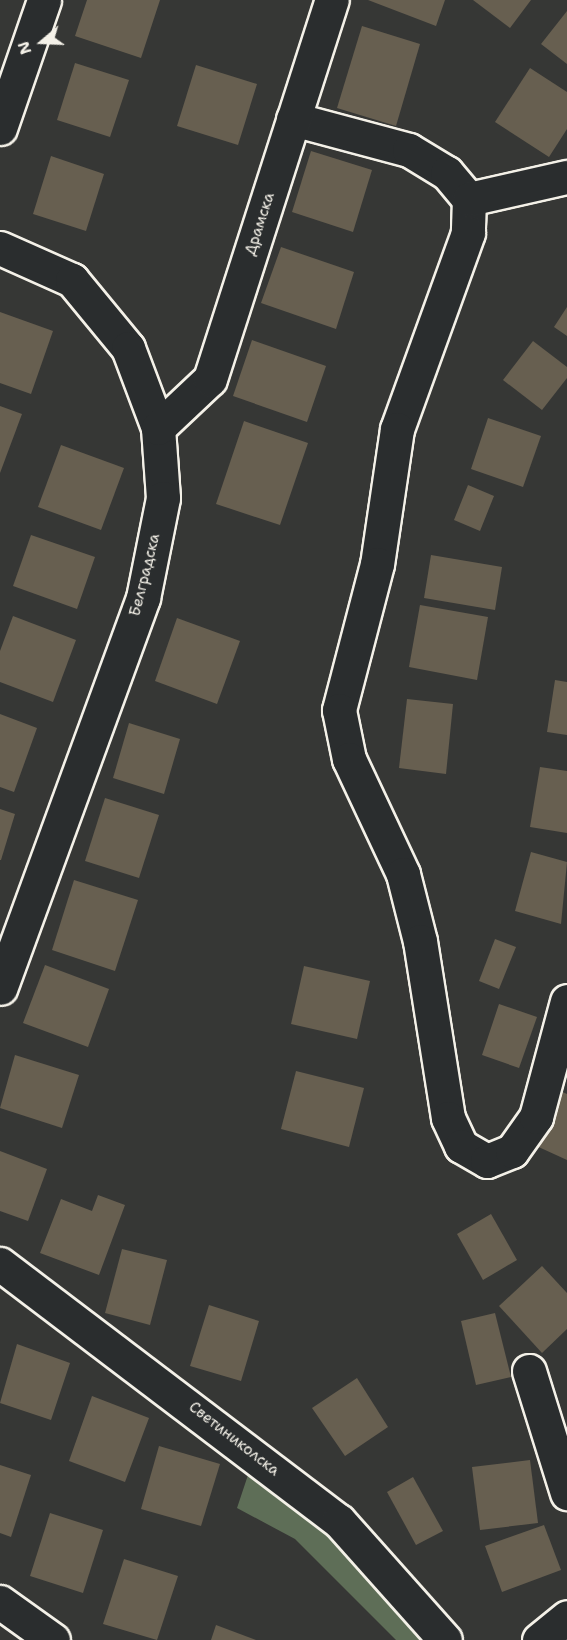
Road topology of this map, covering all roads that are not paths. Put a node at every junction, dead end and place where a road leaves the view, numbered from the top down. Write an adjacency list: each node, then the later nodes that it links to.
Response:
1 (44, 0): 4 (street)
2 (332, 0): 3 (street, Драмска)
3 (293, 119): 6 (street); 8 (street, Драмска)
4 (0, 128)
5 (567, 177): 6 (street)
6 (469, 199): 10 (street)
7 (0, 248): 8 (street, Белградска)
8 (158, 428): 9 (street, Белградска)
9 (0, 988)
10 (567, 1001)
11 (0, 1264): 17 (street, Светиниколска)
12 (529, 1371): 13 (street)
13 (567, 1493)
14 (1, 1606): 16 (street)
15 (567, 1617): 18 (street)
16 (53, 1640)
17 (445, 1640)
18 (539, 1640)

